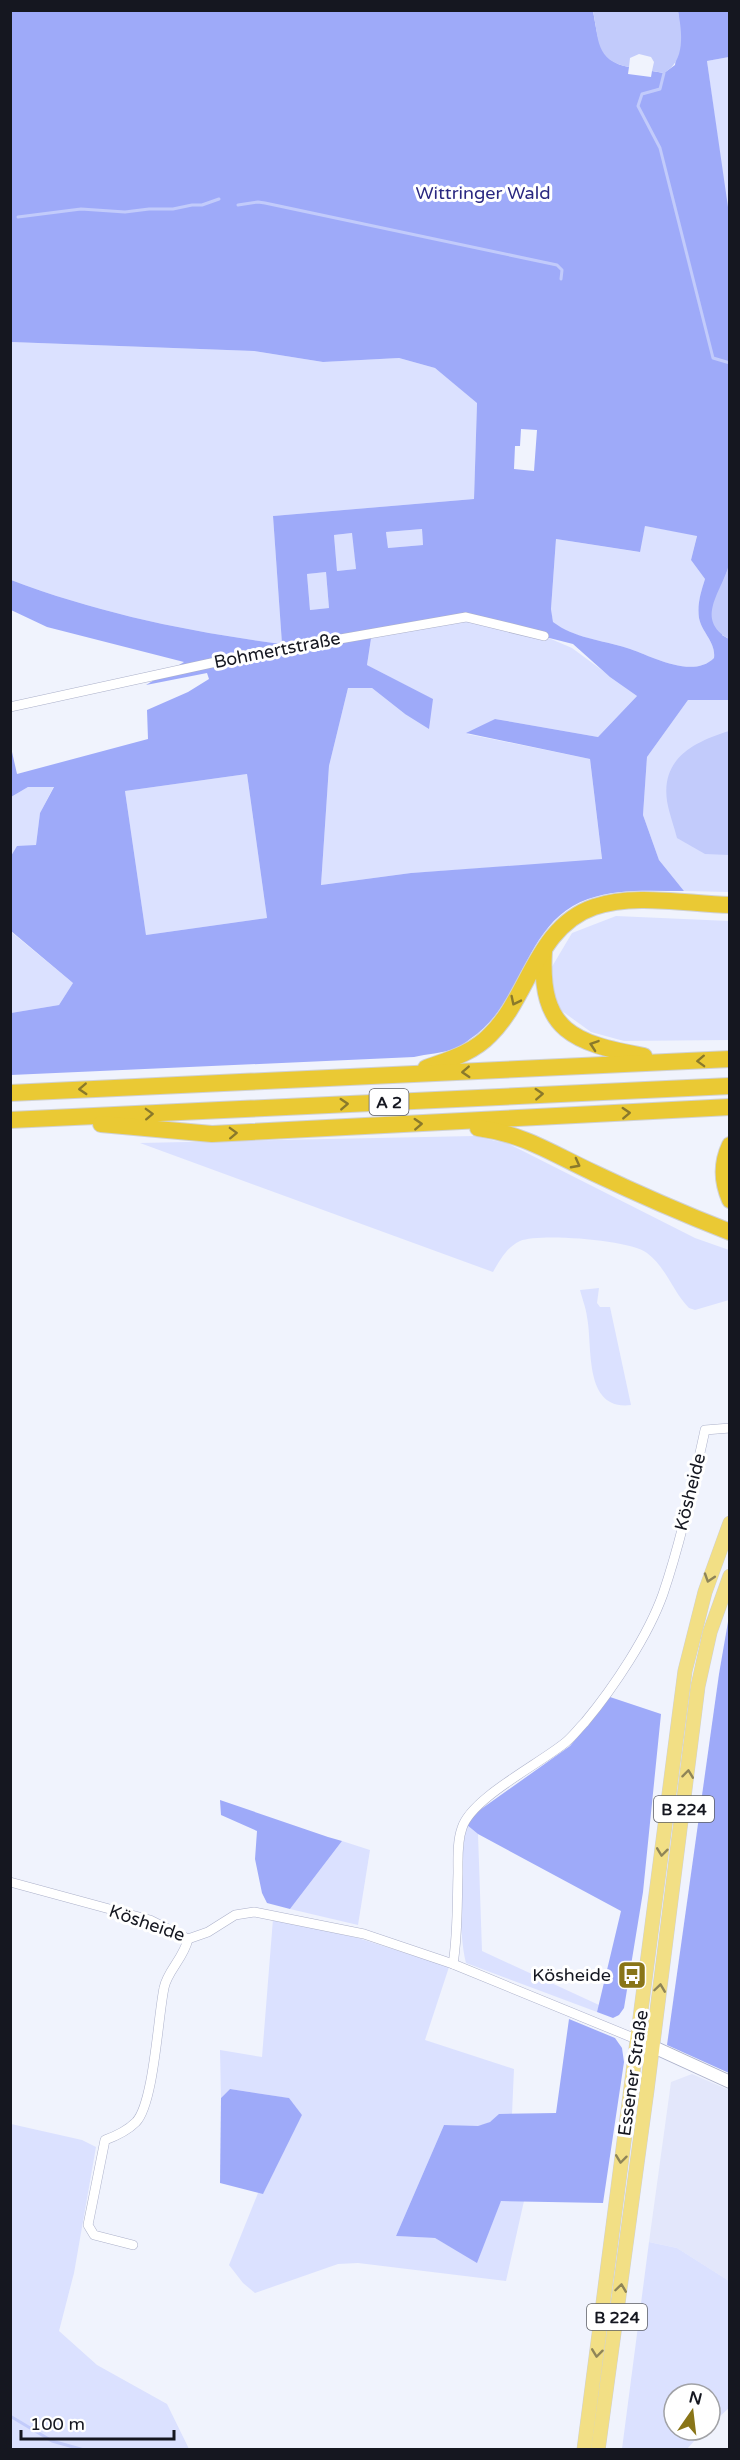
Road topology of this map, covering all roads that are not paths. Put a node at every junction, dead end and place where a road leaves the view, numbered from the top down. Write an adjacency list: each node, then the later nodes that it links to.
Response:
1 (544, 636): 2 (street, Bohmertstraße)
2 (10, 707)
3 (729, 905): 4 (highway)
4 (544, 951): 6 (highway, one-way to 4); 7 (highway, one-way to 7)
5 (729, 1059): 6 (highway, A 2, one-way to 6)
6 (672, 1062): 7 (highway, A 2, one-way to 7)
7 (411, 1074): 9 (highway, A 2, one-way to 9)
8 (729, 1086): 11 (highway, A 2, one-way to 8)
9 (10, 1093)
10 (729, 1107): 13 (highway, one-way to 10)
11 (49, 1118): 12 (highway, A 2); 13 (highway, one-way to 13)
12 (10, 1120)
13 (441, 1122): 16 (highway, one-way to 16)
14 (729, 1145): 15 (highway)
15 (729, 1200)
16 (729, 1232)
17 (729, 1428): 22 (street, Kösheide)
18 (729, 1523): 23 (main road, Essener Straße / B 224, one-way to 23)
19 (729, 1576): 24 (main road, Essener Straße / B 224, one-way to 19)
20 (10, 1882): 21 (street, Kösheide)
21 (188, 1939): 22 (street, Kösheide); 26 (street)
22 (453, 1964): 23 (street, Kösheide)
23 (636, 2039): 24 (street, Kösheide); 27 (main road, Essener Straße / B 224, one-way to 27)
24 (652, 2046): 25 (street, Kösheide); 28 (main road, Essener Straße / B 224, one-way to 24)
25 (729, 2082)
26 (133, 2245)
27 (584, 2450)
28 (598, 2450)

